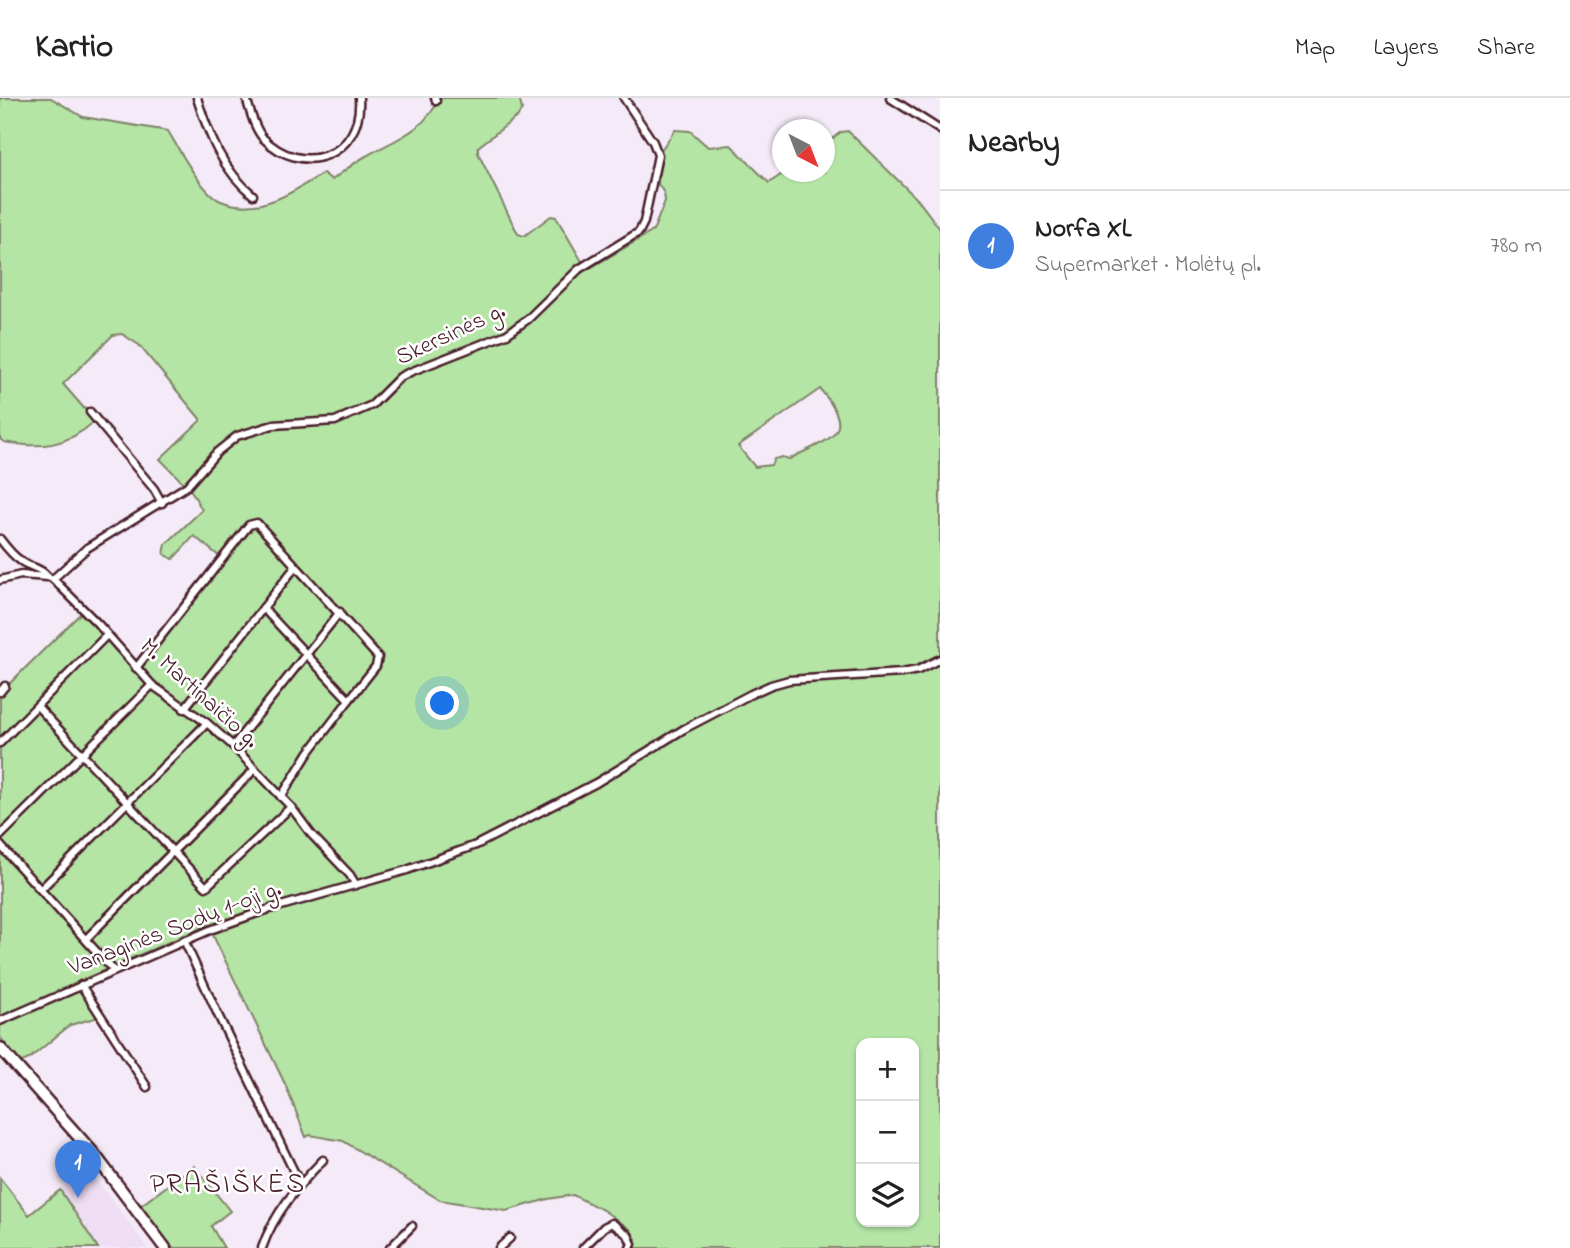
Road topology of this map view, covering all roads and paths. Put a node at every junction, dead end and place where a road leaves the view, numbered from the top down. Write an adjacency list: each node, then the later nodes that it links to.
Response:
1 (197, 98): 7 (street)
2 (246, 98): 3 (street)
3 (359, 98)
4 (624, 98): 9 (street, Skersinės g.)
5 (890, 98): 6 (street)
6 (940, 130)
7 (253, 195)
8 (90, 412): 9 (street)
9 (162, 503): 12 (street, Skersinės g.)
10 (0, 539): 12 (street, M. Martinaičio g.)
11 (296, 566): 14 (street); 15 (street); 19 (street)
12 (50, 578): 13 (street); 16 (street, M. Martinaičio g.)
13 (0, 580)
14 (263, 608): 17 (street); 23 (street)
15 (340, 612): 17 (street); 21 (street)
16 (107, 635): 19 (street, M. Martinaičio g.); 22 (street)
17 (307, 653): 21 (street); 26 (street)
18 (940, 659): 35 (street, Vanaginės Sodų 1-oji g.)
19 (136, 668): 20 (street, M. Martinaičio g.)
20 (152, 685): 23 (street, M. Martinaičio g.); 27 (street)
21 (349, 700): 29 (street)
22 (37, 706): 25 (street); 27 (street)
23 (184, 709): 24 (street, M. Martinaičio g.)
24 (207, 723): 26 (street, M. Martinaičio g.); 30 (street)
25 (0, 743)
26 (233, 746): 28 (street, M. Martinaičio g.)
27 (81, 754): 30 (street); 32 (street)
28 (254, 770): 29 (street, M. Martinaičio g.); 34 (street)
29 (281, 797): 31 (street, M. Martinaičio g.)
30 (127, 802): 34 (street); 36 (street)
31 (291, 807): 34 (street); 35 (street, M. Martinaičio g.)
32 (0, 836)
33 (0, 845): 36 (street)
34 (174, 849): 37 (street)
35 (356, 885): 38 (street, Vanaginės Sodų 1-oji g.)
36 (41, 889): 37 (street)
37 (86, 939): 39 (street)
38 (184, 940): 39 (street, Vanaginės Sodų 1-oji g.); 46 (street)
39 (114, 971): 40 (street, Vanaginės Sodų 1-oji g.)
40 (81, 985): 41 (street, Vanaginės Sodų 1-oji g.); 44 (street)
41 (0, 1021)
42 (0, 1048): 50 (highway)
43 (0, 1058): 49 (highway)
44 (147, 1087)
45 (323, 1160): 46 (street)
46 (300, 1184): 51 (street)
47 (412, 1226): 52 (street)
48 (510, 1238): 53 (street)
49 (157, 1248)
50 (165, 1248)
51 (261, 1248)
52 (390, 1248)
53 (499, 1248)
54 (583, 1248): 55 (street)
55 (630, 1248)

